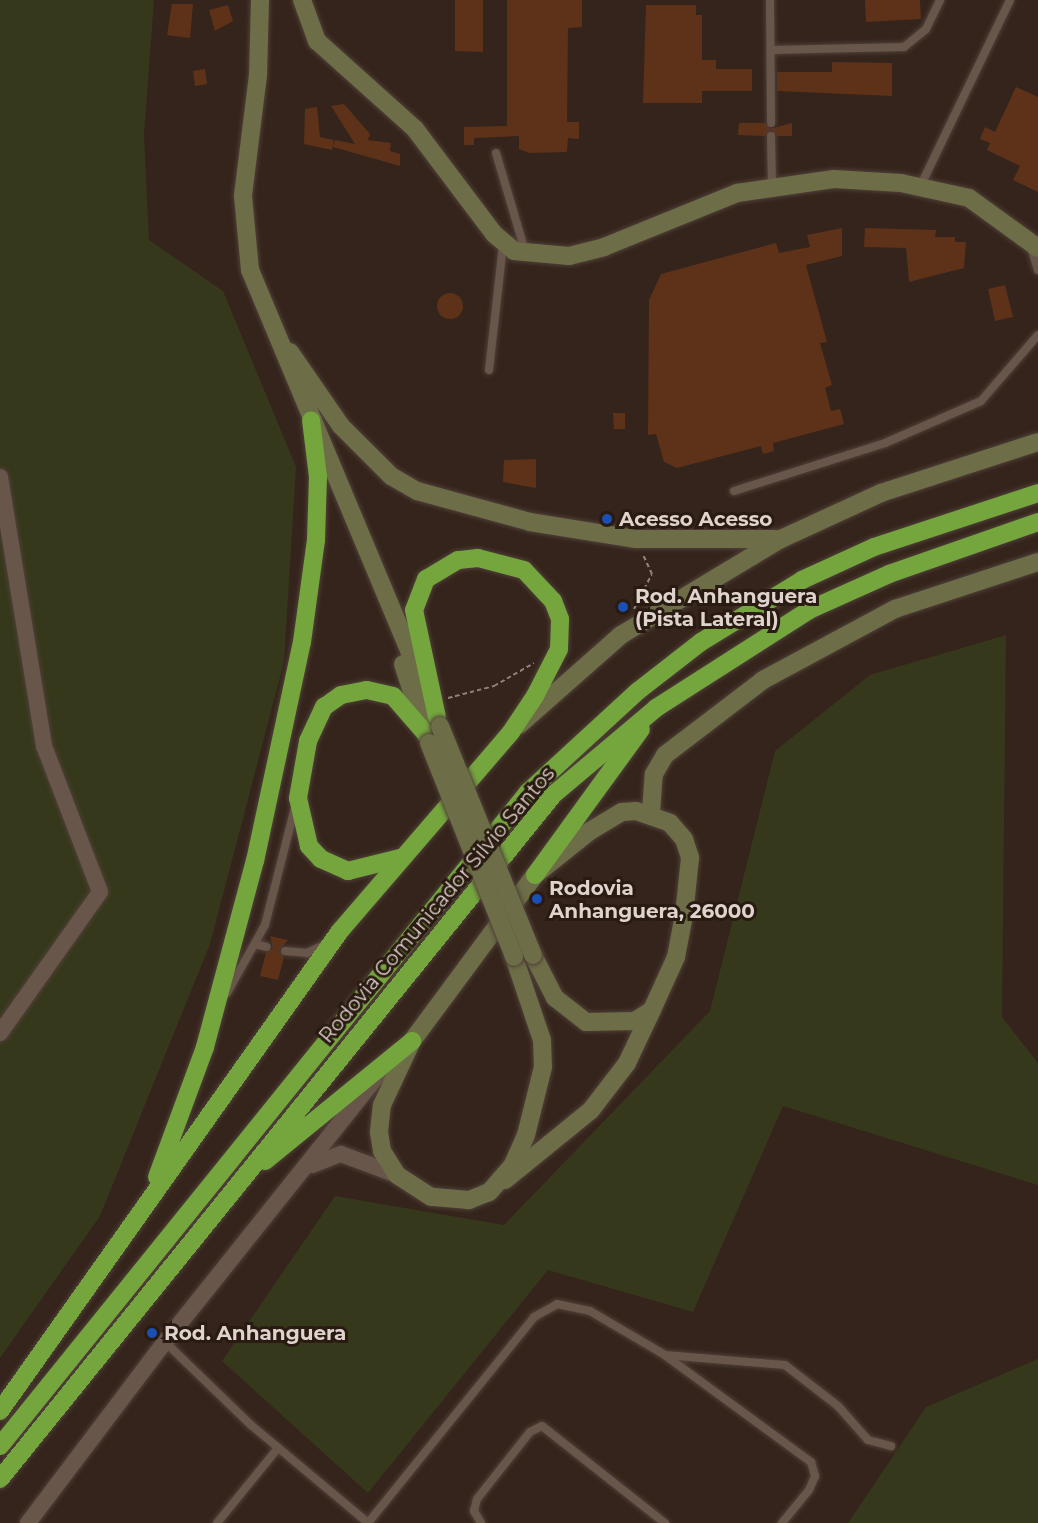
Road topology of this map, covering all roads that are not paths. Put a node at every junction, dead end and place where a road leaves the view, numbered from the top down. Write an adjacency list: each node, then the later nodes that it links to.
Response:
1 (260, 0): 16 (main road)
2 (302, 0): 13 (main road)
3 (770, 0): 6 (lane)
4 (940, 0): 6 (lane)
5 (1010, 0): 11 (lane)
6 (771, 50): 7 (lane)
7 (771, 123)
8 (771, 136): 10 (lane)
9 (496, 153): 14 (lane)
10 (772, 184): 11 (main road); 14 (main road)
11 (921, 185): 12 (main road)
12 (1033, 244): 15 (lane)
13 (503, 245): 14 (main road); 18 (lane)
14 (526, 254)
15 (1038, 270)
16 (265, 316): 19 (main road); 25 (main road)
17 (1038, 335): 22 (lane)
18 (489, 370)
19 (311, 420): 28 (main road); 41 (highway)
20 (1038, 442): 25 (main road)
21 (0, 477): 39 (street)
22 (734, 491)
23 (1038, 493): 51 (highway, Rodovia Comunicador Silvio Santos)
24 (1038, 522): 27 (highway, Rodovia Comunicador Silvio Santos)
25 (781, 539): 29 (main road)
26 (1038, 562): 31 (main road)
27 (656, 708): 33 (highway); 46 (highway, Rodovia Comunicador Silvio Santos)
28 (433, 724): 29 (highway); 30 (highway); 38 (main road, bridge); 45 (main road, bridge)
29 (511, 732): 32 (highway)
30 (298, 798): 32 (highway); 35 (lane)
31 (651, 813): 33 (main road); 38 (main road)
32 (402, 858): 34 (highway)
33 (535, 875): 40 (main road)
34 (340, 931): 37 (lane); 47 (highway)
35 (255, 944): 36 (lane); 41 (lane)
36 (267, 947)
37 (285, 951)
38 (652, 1010): 45 (main road)
39 (0, 1033)
40 (412, 1041): 42 (highway); 44 (main road)
41 (205, 1047): 47 (highway)
42 (390, 1058): 43 (street); 46 (highway)
43 (305, 1169): 44 (street); 48 (street)
44 (397, 1175): 45 (main road)
45 (500, 1184)
46 (236, 1185): 54 (highway, Rodovia Comunicador Silvio Santos)
47 (146, 1204): 50 (highway)
48 (165, 1342): 53 (lane); 55 (street)
49 (665, 1355): 52 (lane); 57 (lane); 60 (lane)
50 (0, 1411)
51 (0, 1446)
52 (891, 1446)
53 (278, 1448): 56 (lane); 57 (lane)
54 (0, 1479)
55 (28, 1523)
56 (217, 1523)
57 (368, 1523)
58 (481, 1523): 59 (lane)
59 (665, 1523)
60 (782, 1523)

